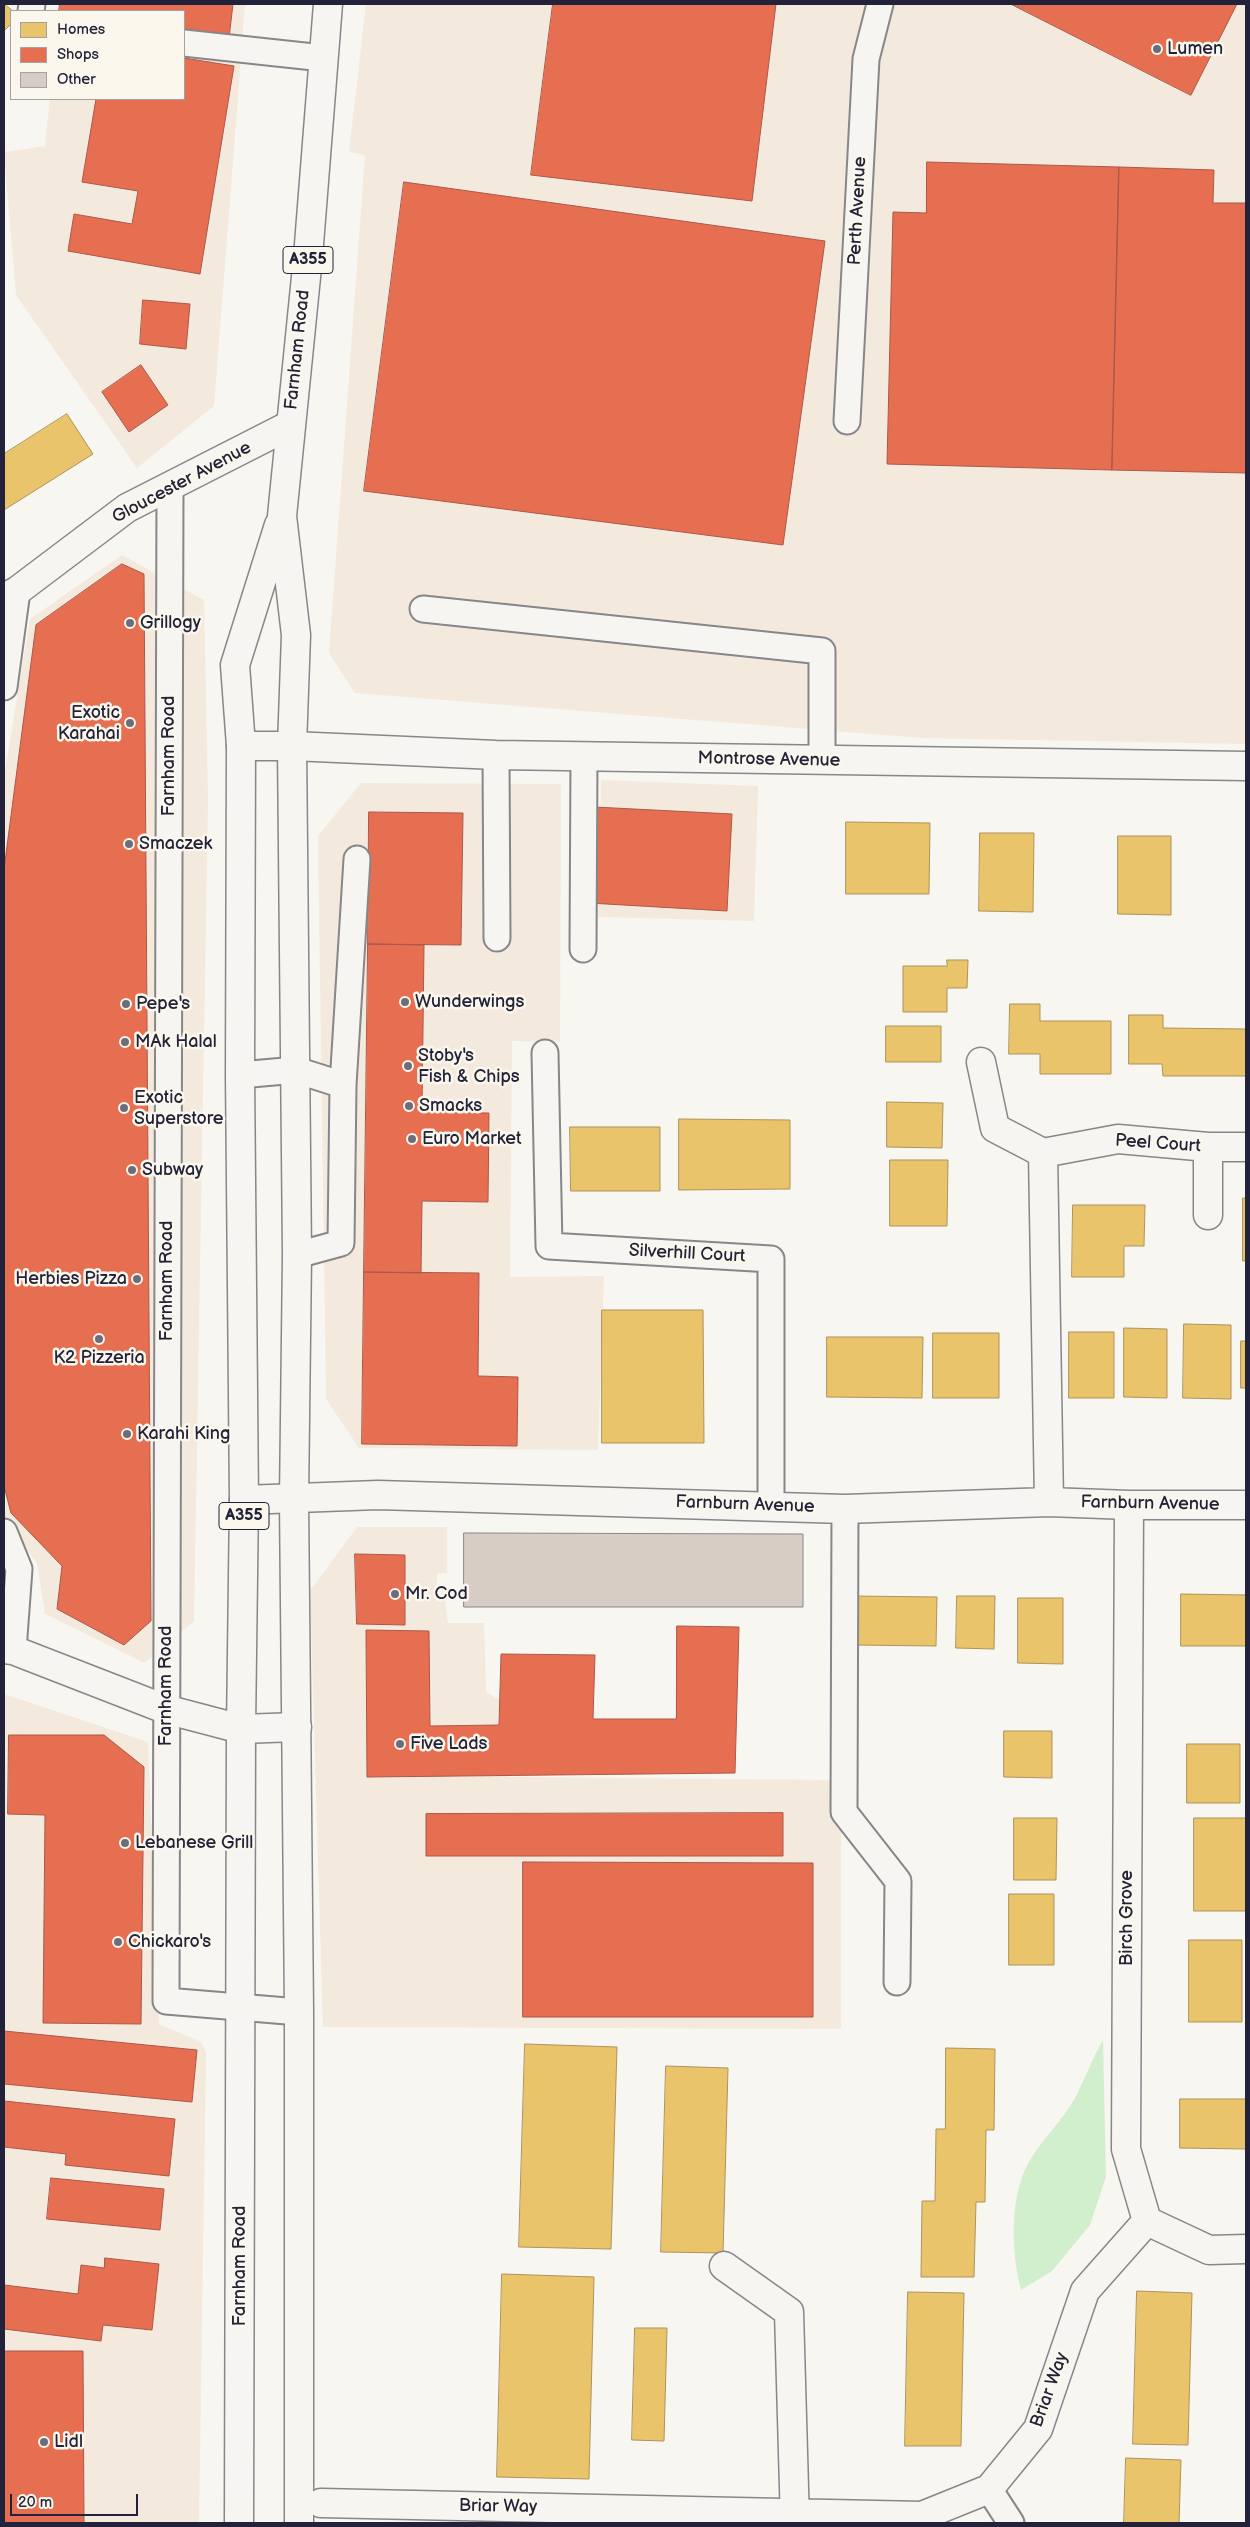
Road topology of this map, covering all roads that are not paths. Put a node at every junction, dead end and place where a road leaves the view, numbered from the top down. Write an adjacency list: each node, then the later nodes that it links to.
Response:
1 (328, 4): 4 (street, Farnham Road / A355)
2 (880, 4): 5 (lane, Perth Avenue)
3 (185, 43): 4 (lane)
4 (323, 58): 6 (street, Farnham Road / A355)
5 (847, 421)
6 (290, 426): 7 (street, Gloucester Avenue); 8 (street, Farnham Road / A355)
7 (170, 486): 9 (street, Gloucester Avenue); 40 (lane, Farnham Road)
8 (282, 516): 12 (street, Farnham Road / A355); 13 (street, Farnham Road / A355)
9 (10, 594): 11 (lane)
10 (423, 609): 16 (lane)
11 (4, 688)
12 (241, 746): 13 (street, Montrose Avenue); 24 (street, Farnham Road / A355)
13 (292, 746): 14 (street, Montrose Avenue); 23 (street, Farnham Road / A355)
14 (496, 755): 15 (street, Montrose Avenue); 19 (lane)
15 (584, 757): 16 (street, Montrose Avenue); 20 (lane)
16 (822, 760): 17 (street, Montrose Avenue)
17 (1246, 766)
18 (357, 859): 25 (lane)
19 (497, 938)
20 (583, 948)
21 (545, 1053): 36 (lane, Silverhill Court)
22 (981, 1062): 28 (street)
23 (296, 1070): 24 (lane); 25 (lane); 30 (street, Farnham Road / A355)
24 (240, 1075): 31 (street, Farnham Road / A355)
25 (343, 1085): 30 (lane)
26 (1208, 1147): 27 (street, Peel Court); 28 (street, Peel Court); 29 (street)
27 (1246, 1147)
28 (1043, 1153): 33 (street)
29 (1208, 1216)
30 (297, 1255): 32 (street, Farnham Road / A355)
31 (244, 1500): 32 (street, Farnburn Avenue); 42 (street, Farnham Road / A355)
32 (294, 1500): 36 (street, Farnburn Avenue); 41 (street, Farnham Road / A355)
33 (1049, 1502): 34 (street, Farnburn Avenue); 37 (street, Farnburn Avenue)
34 (1129, 1505): 35 (street, Farnburn Avenue); 46 (street, Birch Grove)
35 (1246, 1505)
36 (771, 1506): 37 (street, Farnburn Avenue)
37 (845, 1508): 43 (lane)
38 (4, 1532): 39 (lane)
39 (8, 1650): 40 (street)
40 (166, 1709): 42 (street); 44 (lane, Farnham Road)
41 (297, 1727): 42 (street); 45 (street, Farnham Road / A355)
42 (240, 1728): 44 (street, Farnham Road / A355)
43 (897, 1982)
44 (241, 2008): 45 (lane, Farnham Road); 52 (street, Farnham Road / A355)
45 (299, 2012): 53 (street, Farnham Road / A355)
46 (1146, 2222): 47 (street); 49 (street, Briar Way)
47 (1246, 2249)
48 (724, 2266): 51 (street)
49 (989, 2489): 51 (street, Briar Way); 54 (lane)
50 (321, 2503): 51 (street, Briar Way)
51 (795, 2519)
52 (239, 2523)
53 (299, 2523)
54 (1011, 2523)

